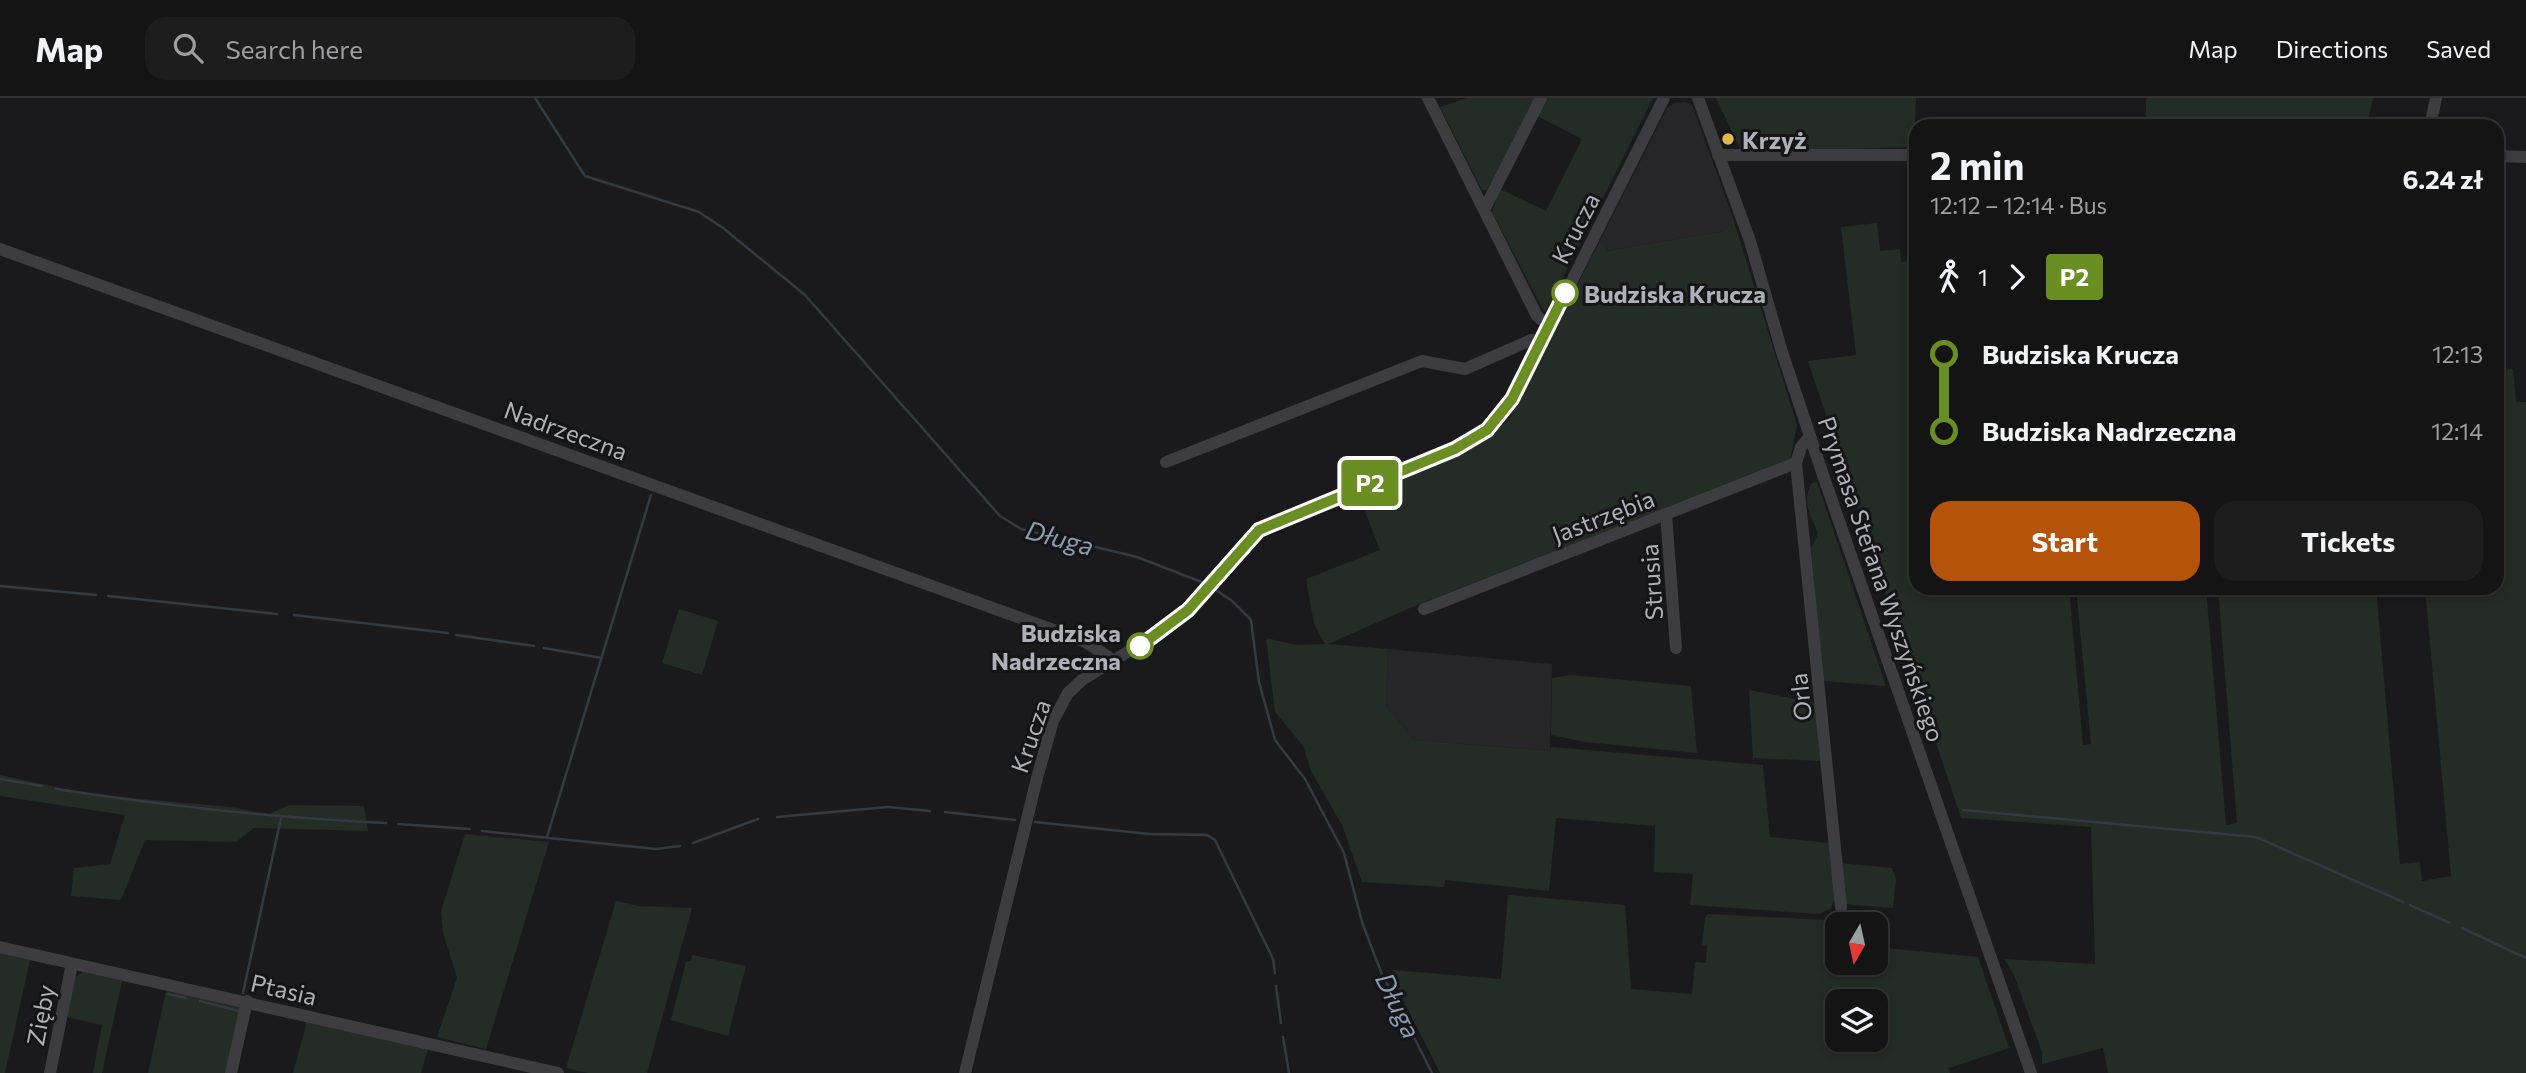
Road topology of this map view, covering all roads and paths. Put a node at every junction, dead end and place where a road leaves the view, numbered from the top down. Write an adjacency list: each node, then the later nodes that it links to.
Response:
1 (1429, 98): 11 (street)
2 (1541, 98): 11 (street)
3 (1698, 98): 7 (street, Prymasa Stefana Wyszyńskiego)
4 (2436, 98): 6 (street)
5 (1666, 99): 13 (street, Krucza)
6 (2432, 119)
7 (1718, 155): 8 (street); 15 (street, Prymasa Stefana Wyszyńskiego)
8 (1909, 155)
9 (2504, 156): 10 (street)
10 (2526, 157)
11 (1485, 208): 13 (street)
12 (0, 249): 23 (street, Nadrzeczna)
13 (1549, 326): 14 (street, Krucza)
14 (1541, 341): 16 (street); 23 (street, Krucza)
15 (1810, 436): 17 (street); 18 (street, Prymasa Stefana Wyszyńskiego)
16 (1166, 462)
17 (1796, 463): 19 (street, Orla); 20 (street, Jastrzębia)
18 (1824, 475): 19 (street); 32 (street, Prymasa Stefana Wyszyńskiego)
19 (1799, 484): 24 (street, Orla)
20 (1667, 514): 21 (street, Jastrzębia); 22 (street, Strusia)
21 (1424, 609)
22 (1676, 648)
23 (1113, 660): 31 (street, Krucza)
24 (1841, 907)
25 (0, 947): 26 (street, Ptasia)
26 (72, 964): 27 (street, Ptasia); 28 (street, Zięby)
27 (247, 1002): 29 (street); 30 (street, Ptasia)
28 (50, 1073)
29 (230, 1073)
30 (558, 1073)
31 (965, 1073)
32 (2031, 1073)

